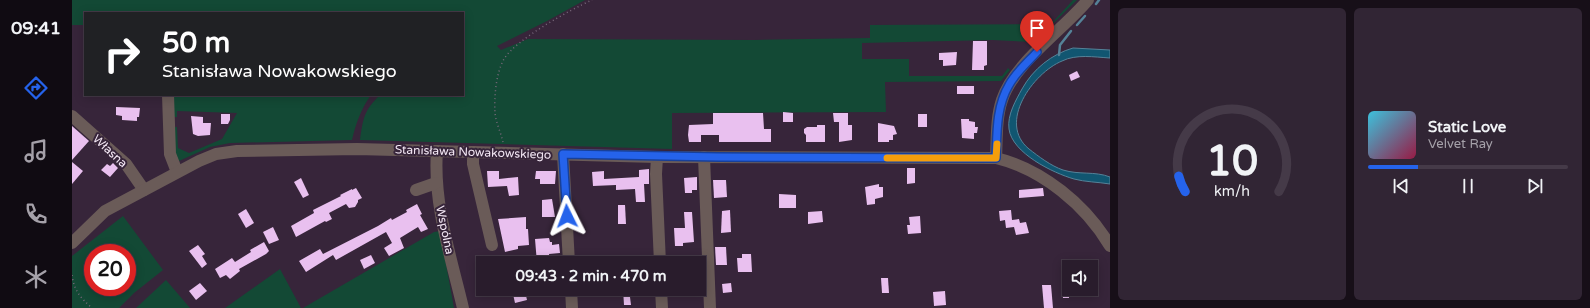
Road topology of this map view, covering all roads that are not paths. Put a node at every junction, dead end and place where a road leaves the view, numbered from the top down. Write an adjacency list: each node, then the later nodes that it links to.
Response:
1 (1088, 0): 9 (street)
2 (168, 96): 10 (street)
3 (72, 116): 12 (street, Własna)
4 (437, 151): 5 (street, Stanisława Nowakowskiego); 10 (street, Stanisława Nowakowskiego); 11 (street, Wspólna)
5 (473, 152): 6 (street, Stanisława Nowakowskiego); 15 (street)
6 (563, 154): 7 (street, Stanisława Nowakowskiego); 17 (street)
7 (657, 157): 8 (street, Stanisława Nowakowskiego); 18 (street)
8 (704, 157): 9 (street, Stanisława Nowakowskiego); 24 (street)
9 (996, 158): 16 (street, Stanisława Nowakowskiego)
10 (177, 172): 12 (street, Stanisława Nowakowskiego)
11 (436, 184): 13 (street); 21 (street, Wspólna)
12 (144, 190): 14 (street, Stanisława Nowakowskiego)
13 (416, 190)
14 (72, 243)
15 (492, 245)
16 (1110, 246)
17 (569, 256)
18 (660, 256)
19 (571, 296): 22 (street)
20 (661, 296): 23 (street)
21 (463, 308)
22 (572, 308)
23 (662, 308)
24 (710, 308)

